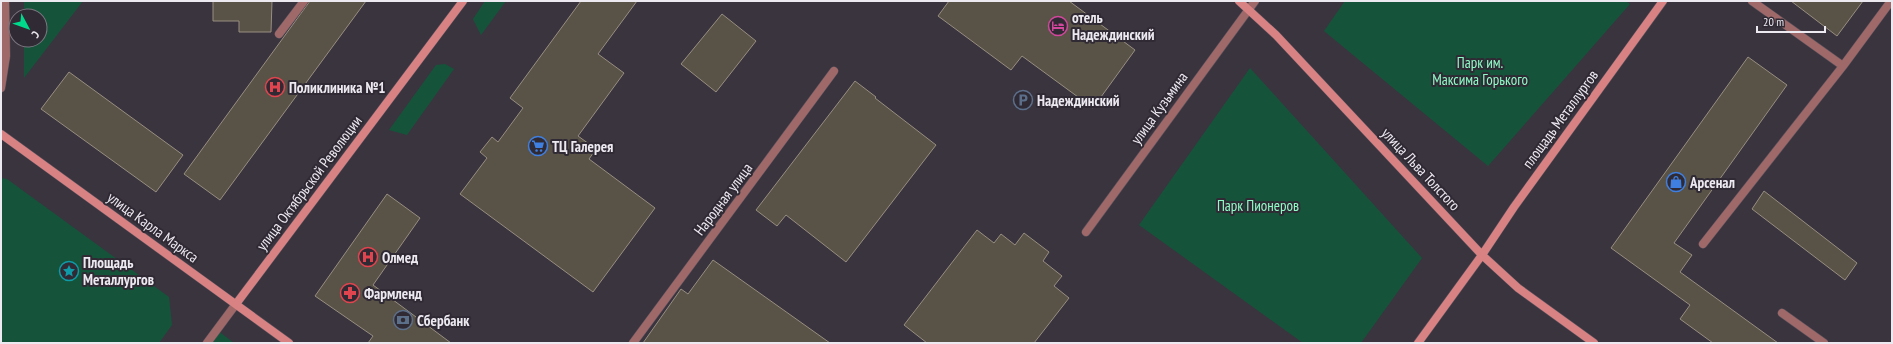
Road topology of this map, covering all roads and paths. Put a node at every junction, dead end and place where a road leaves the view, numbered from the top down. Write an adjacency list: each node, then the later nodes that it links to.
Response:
1 (5, 1): 13 (street)
2 (304, 1): 10 (street)
3 (463, 1): 18 (street, улица Октябрьской Революции)
4 (1239, 1): 9 (street, улица Льва Толстого)
5 (1255, 1): 9 (street, улица Кузьмина)
6 (1663, 1): 17 (street, площадь Металлургов)
7 (1752, 1): 11 (street)
8 (1891, 1): 11 (street)
9 (1249, 9): 15 (street, улица Кузьмина); 17 (street, улица Льва Толстого)
10 (279, 34)
11 (1843, 66): 16 (street)
12 (834, 71): 22 (street, Народная улица)
13 (1, 88)
14 (1, 134): 18 (street, улица Карла Маркса)
15 (1086, 232)
16 (1703, 244)
17 (1482, 255): 23 (street, площадь Металлургов); 24 (street, улица Льва Толстого)
18 (236, 304): 20 (street, улица Октябрьской Революции); 21 (street, улица Карла Маркса)
19 (1782, 313): 25 (street)
20 (207, 343)
21 (289, 343)
22 (633, 343)
23 (1418, 343)
24 (1594, 343)
25 (1824, 343)

